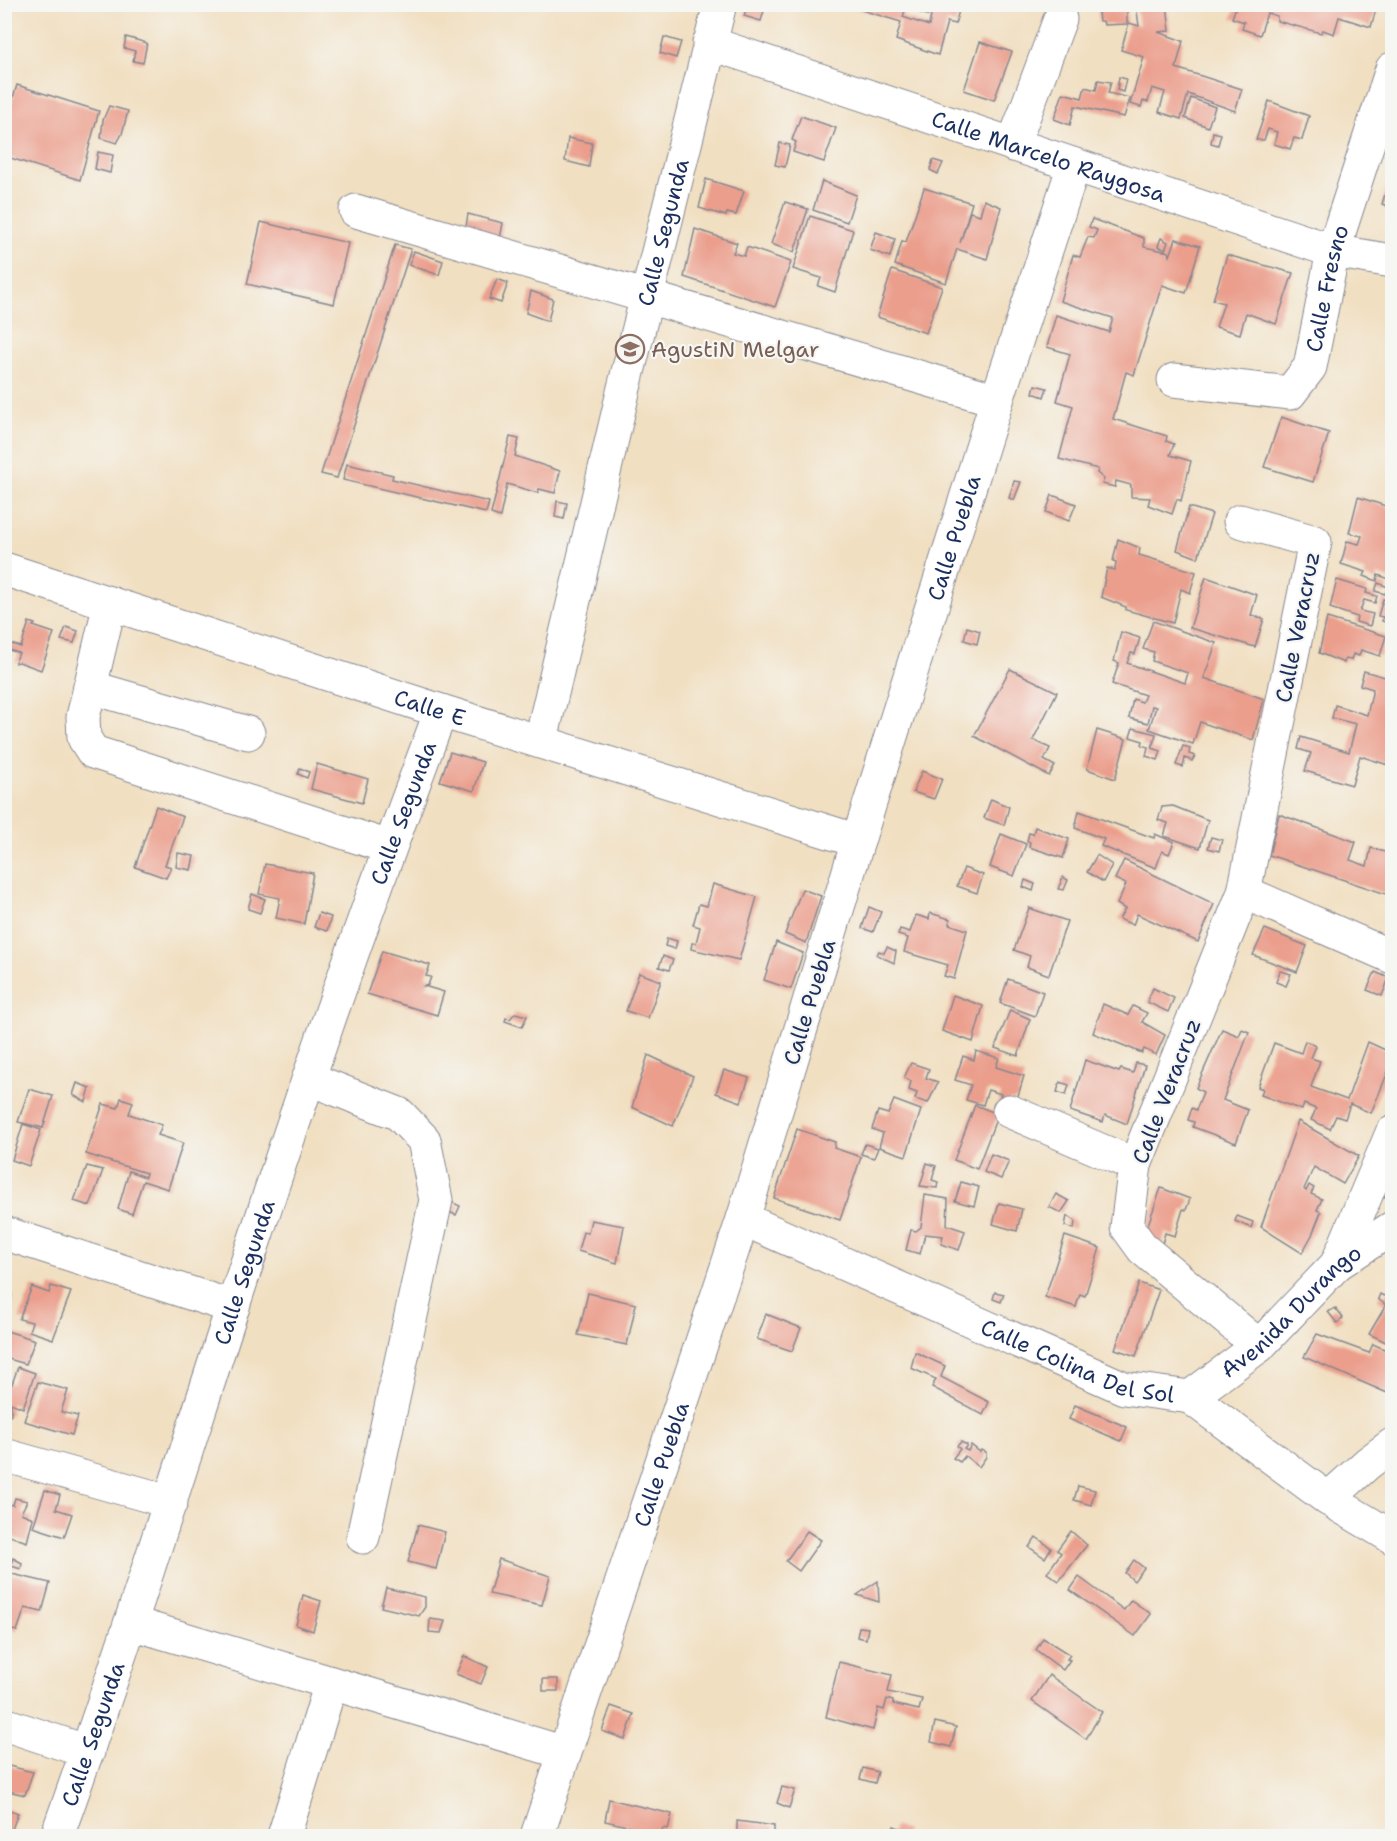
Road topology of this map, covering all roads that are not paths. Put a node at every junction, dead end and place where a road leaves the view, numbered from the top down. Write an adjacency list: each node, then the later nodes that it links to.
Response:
1 (720, 4): 3 (street, Calle Segunda)
2 (1060, 19): 5 (street)
3 (710, 43): 5 (street, Calle Marcelo Raygosa); 10 (street, Calle Segunda)
4 (1392, 69): 8 (street, Calle Fresno)
5 (1013, 144): 6 (street, Calle Marcelo Raygosa)
6 (1074, 165): 8 (street, Calle Marcelo Raygosa); 12 (street, Calle Puebla)
7 (356, 211): 10 (street)
8 (1333, 251): 9 (street, Calle Marcelo Raygosa); 11 (street, Calle Fresno)
9 (1392, 261)
10 (648, 299): 12 (street); 19 (street, Calle Segunda)
11 (1174, 380)
12 (997, 400): 20 (street, Calle Puebla)
13 (1240, 521): 22 (street, Calle Veracruz)
14 (4, 569): 15 (street, Calle E)
15 (110, 603): 16 (street); 17 (street, Calle E)
16 (90, 687): 18 (street); 21 (street)
17 (441, 711): 19 (street, Calle E); 21 (street, Calle Segunda)
18 (248, 733)
19 (542, 740): 20 (street, Calle E)
20 (858, 841): 28 (street, Calle Puebla)
21 (389, 847): 24 (street, Calle Segunda)
22 (1244, 892): 23 (street); 27 (street, Calle Veracruz)
23 (1392, 957)
24 (310, 1079): 32 (street, Calle Segunda); 39 (street)
25 (1009, 1111): 27 (street)
26 (1392, 1133): 31 (street)
27 (1135, 1165): 33 (street, Calle Veracruz)
28 (743, 1219): 34 (street, Calle Colina Del Sol); 45 (street, Calle Puebla)
29 (1392, 1228): 31 (street, Avenida Durango)
30 (4, 1233): 32 (street)
31 (1337, 1264): 33 (street, Avenida Durango)
32 (233, 1307): 38 (street, Calle Segunda)
33 (1259, 1346): 34 (street, Avenida Durango)
34 (1190, 1397): 37 (street, Calle Colina Del Sol)
35 (1392, 1445): 37 (street)
36 (4, 1455): 38 (street)
37 (1328, 1499): 40 (street, Calle Colina Del Sol)
38 (171, 1502): 41 (street, Calle Segunda)
39 (363, 1536)
40 (1392, 1537)
41 (131, 1623): 42 (street); 44 (street, Calle Segunda)
42 (331, 1683): 45 (street); 47 (street)
43 (4, 1724): 44 (street)
44 (88, 1752): 46 (street, Calle Segunda)
45 (565, 1753): 48 (street, Calle Puebla)
46 (57, 1836)
47 (284, 1836)
48 (537, 1836)

